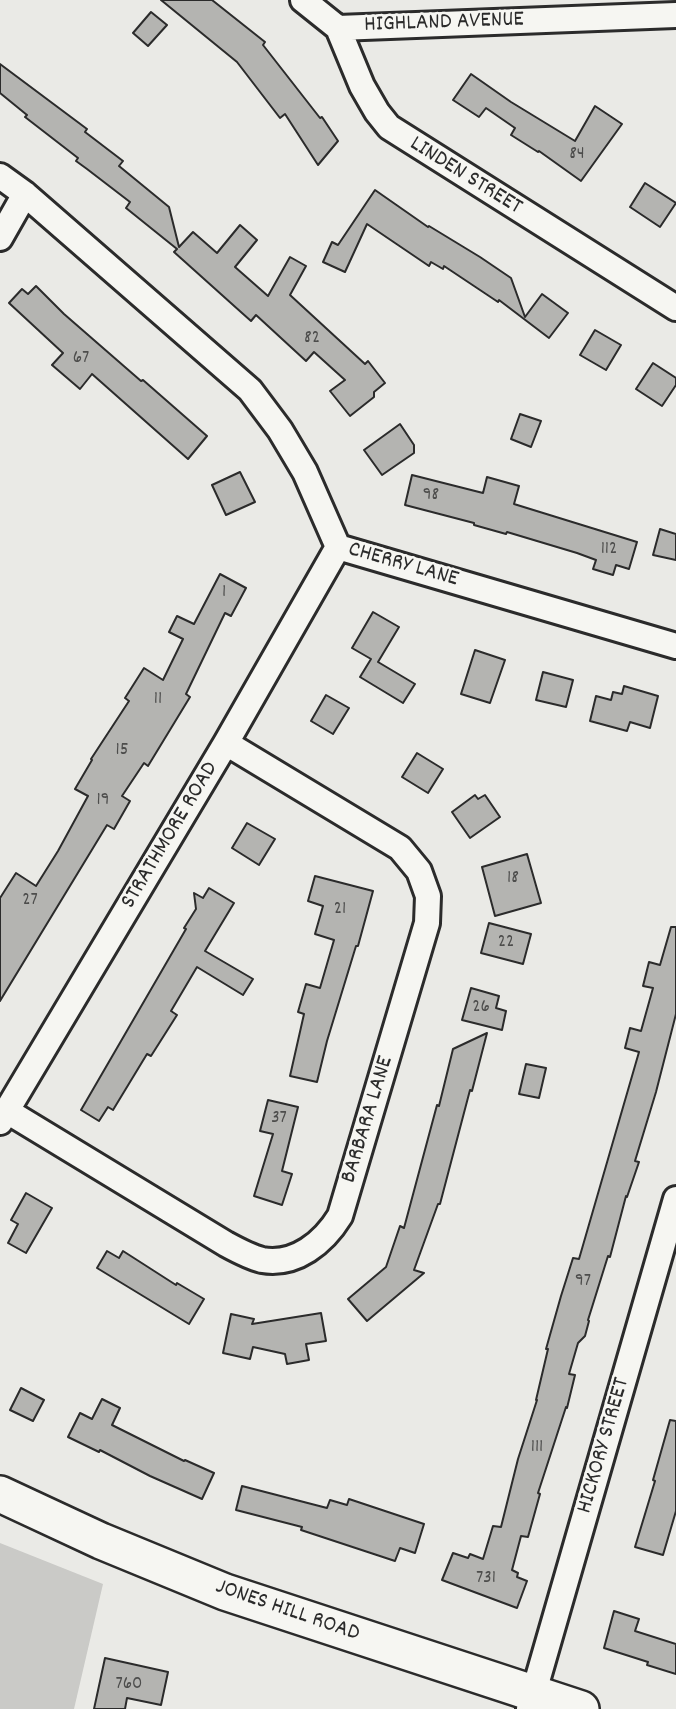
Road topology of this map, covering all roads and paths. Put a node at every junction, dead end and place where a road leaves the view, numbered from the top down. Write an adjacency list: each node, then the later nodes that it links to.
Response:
1 (303, 0): 3 (street, LINDEN STREET)
2 (676, 15): 3 (street, HIGHLAND AVENUE)
3 (338, 29): 7 (street, LINDEN STREET)
4 (0, 176): 5 (street, CHERRY LANE)
5 (25, 194): 6 (street); 8 (street, CHERRY LANE)
6 (0, 238)
7 (676, 308)
8 (338, 547): 9 (street, CHERRY LANE); 10 (street, STRATHMORE ROAD)
9 (676, 646)
10 (226, 743): 11 (street, STRATHMORE ROAD); 11 (street, BARBARA LANE)
11 (4, 1116)
12 (676, 1199): 14 (street, HICKORY STREET)
13 (0, 1494): 14 (main road, JONES HILL ROAD)
14 (531, 1701): 15 (main road, JONES HILL ROAD)
15 (581, 1709)

